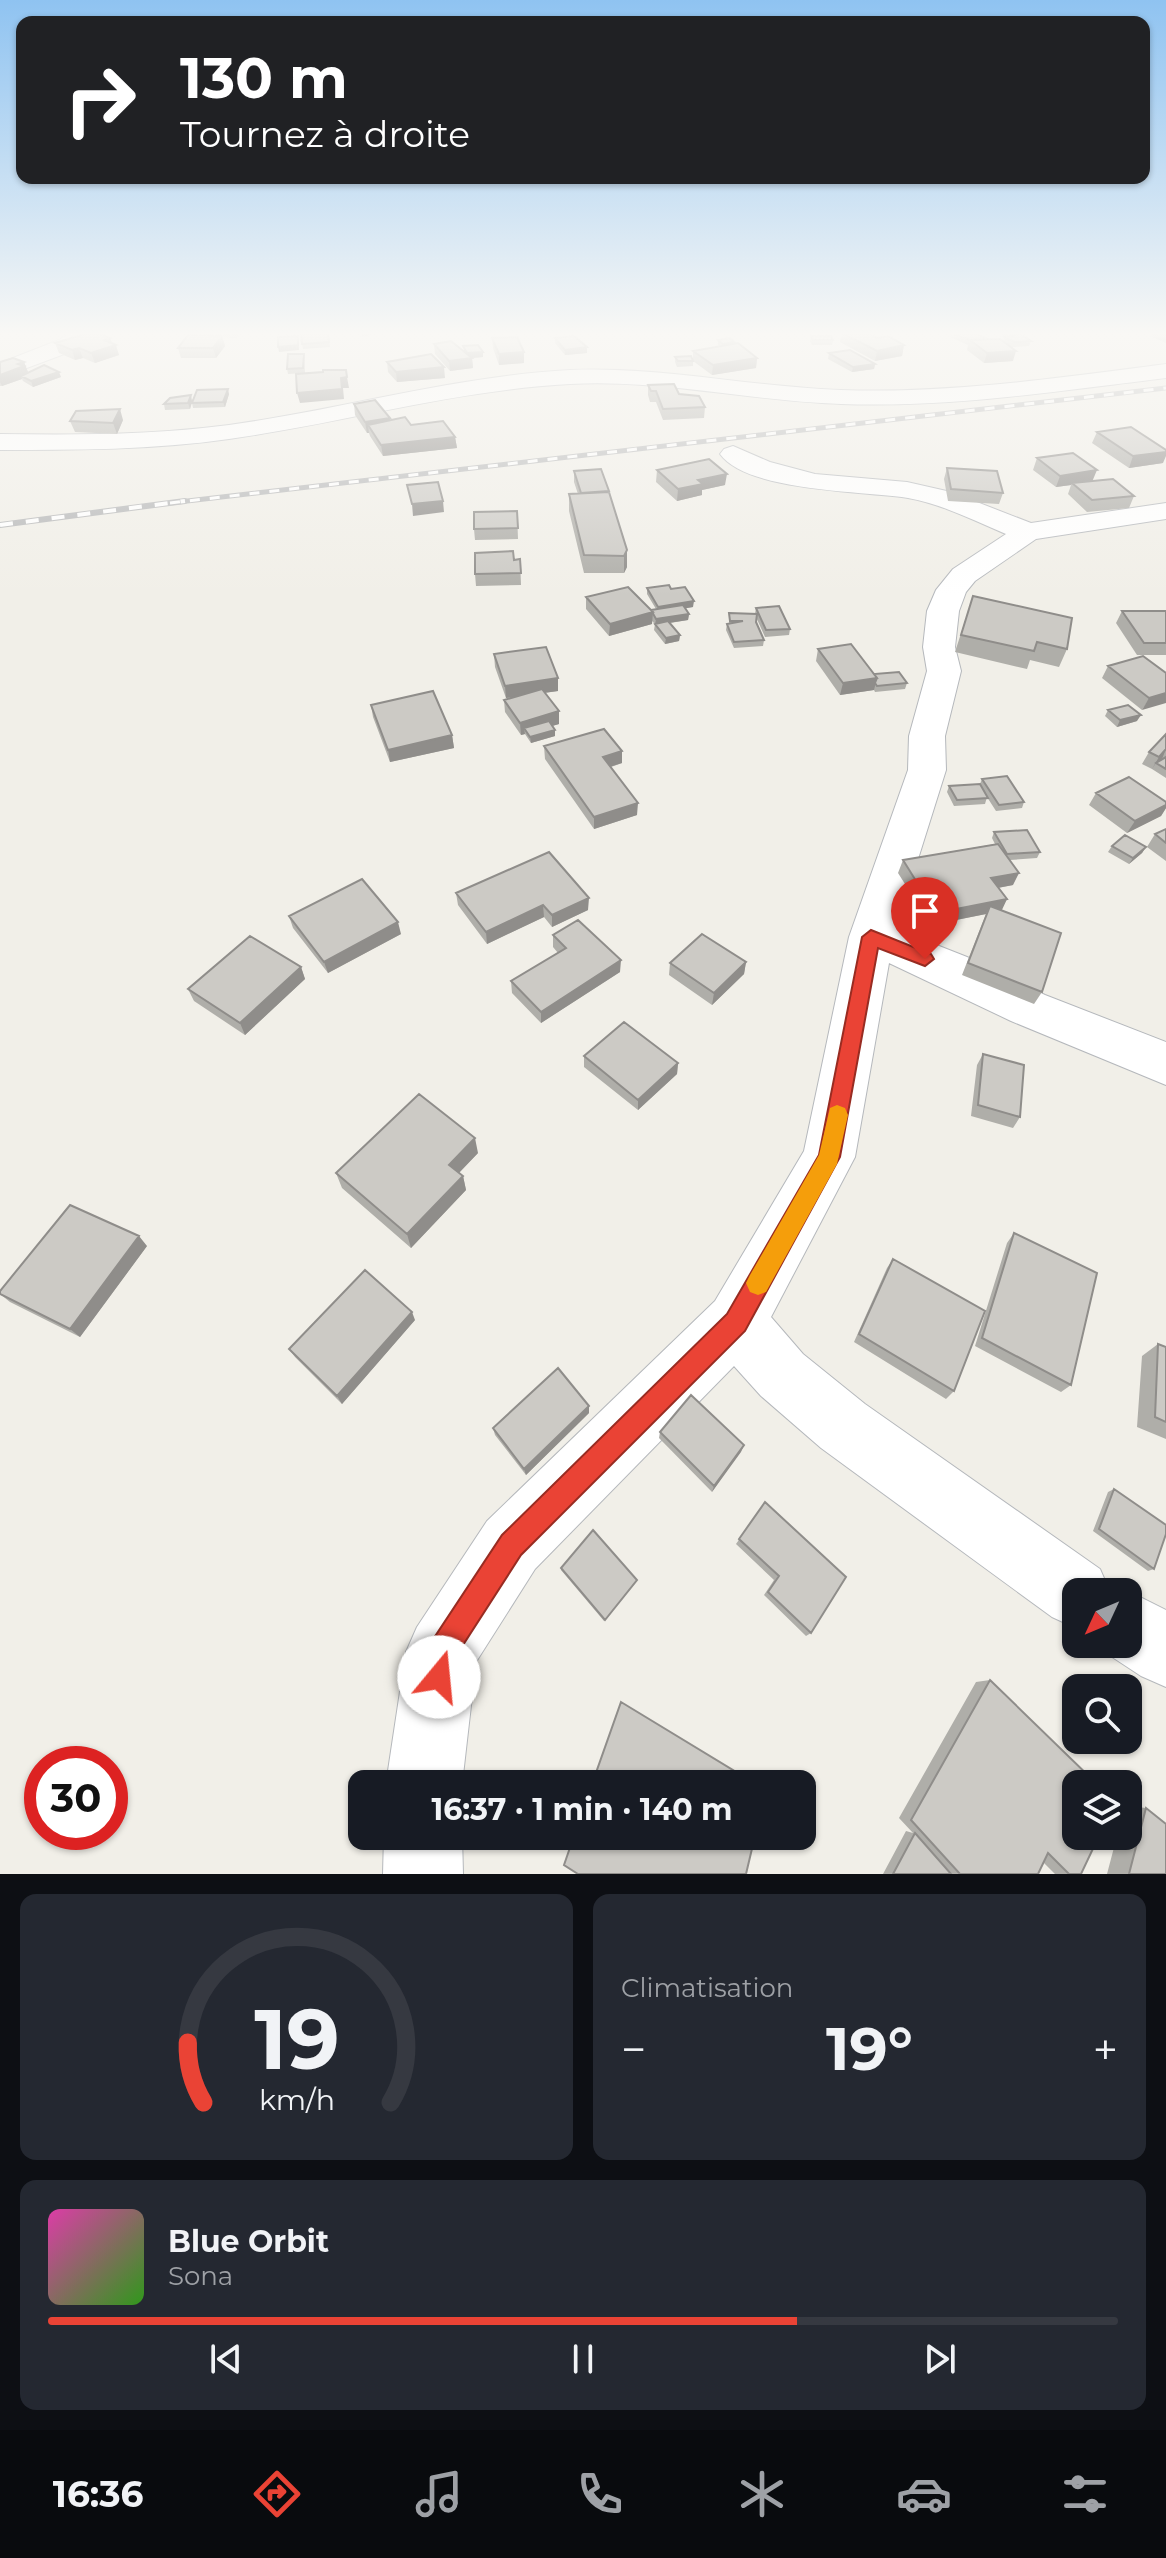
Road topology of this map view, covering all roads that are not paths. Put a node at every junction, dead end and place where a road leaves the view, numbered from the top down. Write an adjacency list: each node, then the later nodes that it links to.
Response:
1 (296, 421): 2 (street)
2 (0, 442)
3 (733, 454): 5 (street)
4 (1166, 511): 5 (street)
5 (1028, 532): 6 (street)
6 (871, 937): 7 (street); 8 (street)
7 (1166, 1064)
8 (736, 1322): 9 (street); 12 (street)
9 (1062, 1583)
10 (1142, 1635): 11 (street)
11 (1166, 1651)
12 (426, 1770)
13 (423, 1850): 14 (street)
14 (423, 1874)

